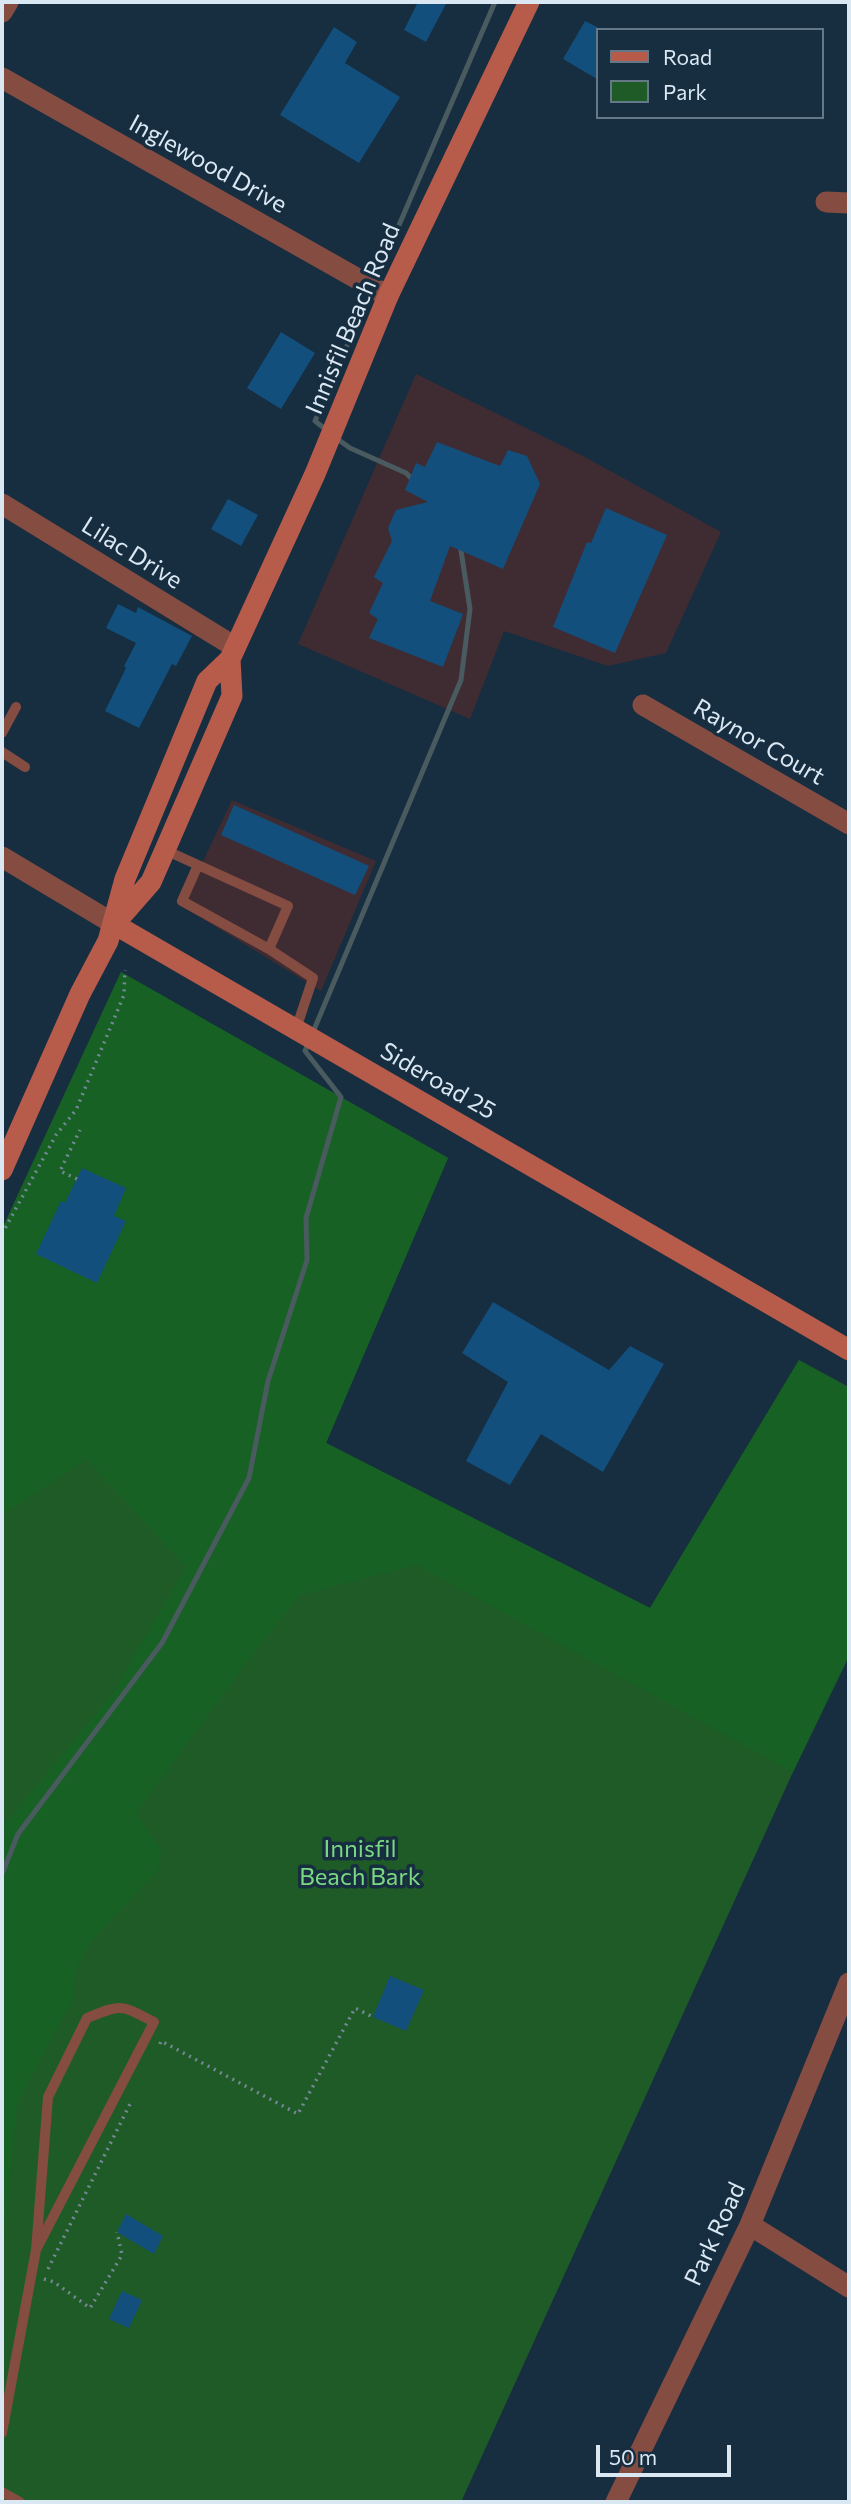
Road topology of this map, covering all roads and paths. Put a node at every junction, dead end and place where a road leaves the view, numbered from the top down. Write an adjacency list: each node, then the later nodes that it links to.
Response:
1 (8, 2): 3 (street)
2 (529, 2): 7 (main road, Innisfil Beach Road)
3 (2, 12)
4 (2, 78): 7 (street, Inglewood Drive)
5 (826, 202): 6 (street)
6 (849, 203)
7 (388, 296): 9 (main road, Innisfil Beach Road)
8 (2, 504): 9 (street, Lilac Drive)
9 (232, 653): 16 (main road, Innisfil Beach Road); 19 (main road, Innisfil Beach Road)
10 (643, 705): 15 (street, Raynor Court)
11 (16, 708): 12 (lane)
12 (2, 733)
13 (2, 752): 14 (lane)
14 (25, 767)
15 (849, 824)
16 (165, 850): 18 (lane); 19 (main road, Innisfil Beach Road)
17 (2, 857): 19 (street, Sideroad 25)
18 (198, 865): 20 (lane); 20 (lane)
19 (114, 923): 22 (main road, Sideroad 25); 24 (main road, Innisfil Beach Road)
20 (269, 949): 22 (lane)
21 (125, 970): 26 (path)
22 (296, 1029): 27 (main road, Sideroad 25)
23 (80, 1130): 25 (path)
24 (2, 1170)
25 (77, 1179)
26 (2, 1234)
27 (849, 1350)
28 (849, 1983): 32 (street, Park Road)
29 (373, 2017): 30 (path)
30 (155, 2054)
31 (130, 2104): 33 (path)
32 (750, 2225): 35 (street); 39 (street, Park Road)
33 (117, 2232)
34 (36, 2250): 34 (lane); 36 (lane)
35 (849, 2287)
36 (2, 2433)
37 (2, 2493): 38 (lane)
38 (20, 2502)
39 (616, 2502)

